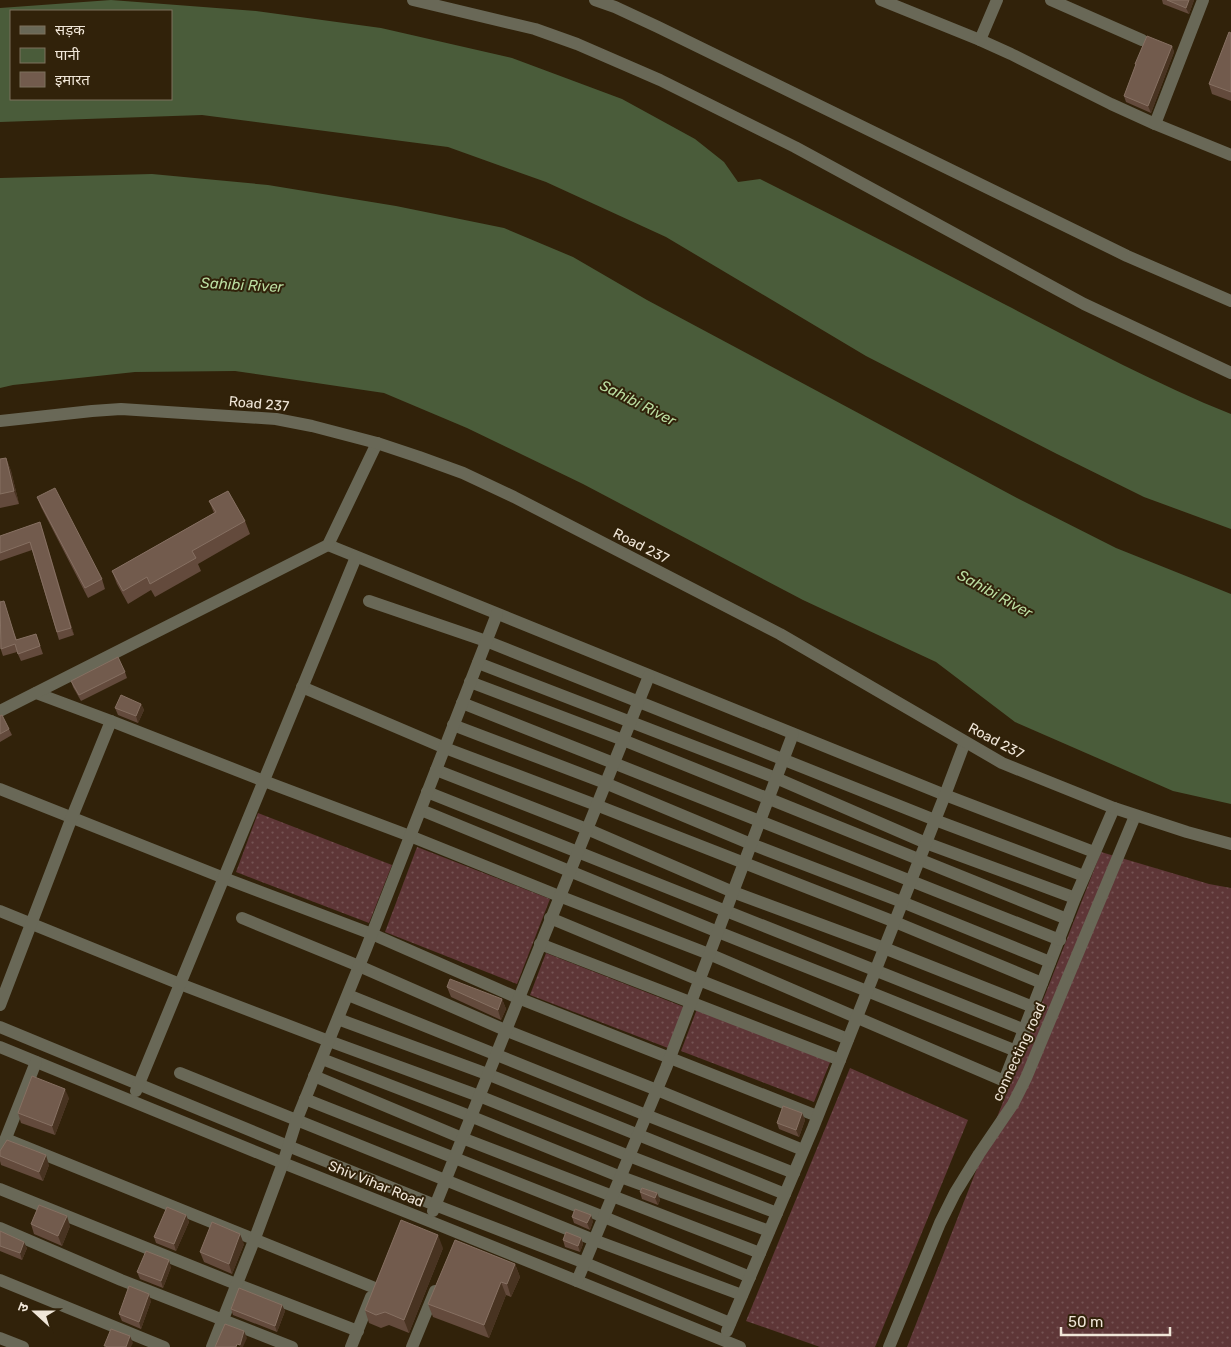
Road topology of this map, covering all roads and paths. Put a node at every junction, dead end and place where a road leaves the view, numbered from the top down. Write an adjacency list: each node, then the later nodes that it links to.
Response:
1 (413, 0): 12 (street)
2 (595, 0): 11 (street)
3 (881, 0): 7 (street)
4 (997, 0): 7 (street)
5 (1051, 0): 8 (street)
6 (1203, 0): 9 (street)
7 (980, 40): 9 (street)
8 (1142, 40)
9 (1155, 124): 10 (street)
10 (1230, 153)
11 (1231, 301)
12 (1231, 373)
13 (0, 421): 14 (street, Road 237)
14 (377, 443): 15 (street); 33 (street, Road 237)
15 (328, 545): 16 (street); 24 (street)
16 (356, 557): 18 (street); 23 (street)
17 (369, 601): 19 (street)
18 (497, 614): 19 (street); 21 (street)
19 (486, 641): 20 (street); 25 (street)
20 (478, 663): 22 (street); 29 (street)
21 (649, 676): 25 (street); 31 (street)
22 (470, 682): 26 (street); 32 (street)
23 (302, 687): 34 (street); 39 (street)
24 (36, 694): 27 (street); 28 (street)
25 (639, 701): 29 (street); 35 (street)
26 (462, 703): 30 (street); 36 (street)
27 (0, 711)
28 (111, 721): 39 (street); 49 (street)
29 (630, 721): 32 (street); 38 (street)
30 (453, 725): 34 (street); 40 (street)
31 (793, 734): 35 (street); 43 (street)
32 (623, 740): 36 (street); 44 (street)
33 (965, 742): 43 (street); 46 (street, Road 237)
34 (445, 748): 37 (street); 45 (street)
35 (783, 759): 38 (street); 50 (street)
36 (614, 762): 40 (street); 51 (street)
37 (436, 770): 42 (street); 52 (street)
38 (776, 778): 44 (street); 54 (street)
39 (264, 782): 53 (street); 63 (street)
40 (605, 783): 45 (street); 55 (street)
41 (0, 788): 49 (street)
42 (427, 792): 47 (street); 57 (street)
43 (945, 795): 50 (street); 58 (street)
44 (768, 799): 51 (street); 59 (street)
45 (596, 805): 52 (street); 60 (street)
46 (1114, 808): 48 (street, Road 237); 58 (street)
47 (421, 810): 53 (street); 61 (street)
48 (1136, 816): 56 (street, Road 237); 163 (street, connecting road)
49 (72, 817): 63 (street); 75 (street)
50 (935, 820): 54 (street); 62 (street)
51 (760, 821): 55 (street); 64 (street)
52 (587, 829): 57 (street); 65 (street)
53 (410, 836): 66 (street); 77 (street)
54 (926, 843): 59 (street); 67 (street)
55 (751, 844): 60 (street); 68 (street)
56 (1231, 844)
57 (577, 852): 61 (street); 70 (street)
58 (1094, 852): 62 (street)
59 (919, 860): 64 (street); 73 (street)
60 (744, 863): 65 (street); 74 (street)
61 (569, 872): 66 (street); 76 (street)
62 (1084, 876): 67 (street)
63 (224, 878): 77 (street); 87 (street)
64 (911, 881): 68 (street); 78 (street)
65 (733, 892): 70 (street); 80 (street)
66 (560, 896): 72 (street); 81 (street)
67 (1075, 898): 73 (street)
68 (902, 902): 74 (street); 82 (street)
69 (0, 911): 75 (street)
70 (725, 912): 76 (street); 84 (street)
71 (242, 918): 83 (street)
72 (550, 918): 79 (street); 85 (street)
73 (1067, 919): 78 (street)
74 (895, 922): 80 (street); 86 (street)
75 (31, 924): 87 (street); 92 (street)
76 (718, 932): 81 (street); 88 (street)
77 (372, 934): 83 (street); 90 (street)
78 (1060, 940): 82 (street)
79 (540, 944): 90 (street); 91 (street)
80 (884, 948): 84 (street); 93 (street)
81 (709, 954): 85 (street); 94 (street)
82 (1050, 962): 86 (street)
83 (359, 966): 89 (street); 97 (street)
84 (875, 971): 88 (street); 98 (street)
85 (699, 980): 91 (street); 99 (street)
86 (1042, 983): 93 (street)
87 (180, 984): 100 (street); 111 (street)
88 (867, 991): 94 (street); 102 (street)
89 (348, 995): 95 (street); 103 (street)
90 (518, 998): 97 (street); 104 (street)
91 (691, 1002): 104 (street); 106 (street)
92 (0, 1004)
93 (1033, 1007): 98 (street)
94 (857, 1017): 99 (street); 102 (street)
95 (338, 1019): 100 (street); 109 (street)
96 (0, 1027): 111 (street)
97 (505, 1030): 103 (street); 112 (street)
98 (1025, 1030): 102 (street)
99 (848, 1039): 106 (street)
100 (329, 1041): 105 (street); 113 (street)
101 (0, 1047): 107 (street, Shiv Vihar Road)
102 (1016, 1051)
103 (495, 1054): 109 (street); 116 (street)
104 (670, 1058): 112 (street); 118 (street)
105 (322, 1059): 110 (street); 117 (street)
106 (840, 1060): 118 (street)
107 (36, 1062): 115 (street, Shiv Vihar Road); 122 (street)
108 (180, 1073): 119 (street)
109 (487, 1074): 113 (street); 120 (street)
110 (314, 1076): 114 (street); 121 (street)
111 (139, 1084): 115 (street); 123 (street)
112 (657, 1090): 116 (street); 124 (street)
113 (479, 1096): 117 (street); 126 (street)
114 (305, 1099): 119 (street); 127 (street)
115 (132, 1101): 128 (street, Shiv Vihar Road)
116 (646, 1115): 120 (street); 129 (street)
117 (470, 1116): 121 (street); 130 (street)
118 (817, 1116): 124 (street)
119 (297, 1119): 123 (street); 131 (street)
120 (638, 1136): 126 (street); 133 (street)
121 (462, 1138): 127 (street); 134 (street)
122 (6, 1139): 125 (street); 141 (street)
123 (288, 1146): 128 (street); 135 (street)
124 (803, 1150): 129 (street)
125 (0, 1154)
126 (629, 1156): 130 (street); 136 (street)
127 (454, 1158): 131 (street); 137 (street)
128 (283, 1163): 138 (street, Shiv Vihar Road); 141 (street)
129 (794, 1173): 133 (street)
130 (621, 1177): 134 (street); 140 (street)
131 (445, 1180): 135 (street); 142 (street)
132 (0, 1189): 149 (street)
133 (785, 1194): 136 (street)
134 (612, 1197): 137 (street); 143 (street)
135 (435, 1205): 138 (street); 144 (street)
136 (777, 1213): 140 (street)
137 (604, 1217): 142 (street); 146 (street)
138 (428, 1220): 148 (street, Shiv Vihar Road)
139 (0, 1228): 151 (street)
140 (769, 1231): 143 (street)
141 (255, 1238): 149 (street); 153 (street)
142 (594, 1240): 144 (street); 150 (street)
143 (760, 1253): 146 (street)
144 (585, 1263): 148 (street); 152 (street)
145 (440, 1277): 161 (street)
146 (750, 1278): 150 (street)
147 (0, 1280): 157 (street)
148 (577, 1281): 155 (street, Shiv Vihar Road)
149 (236, 1284): 151 (street); 153 (street)
150 (742, 1295): 152 (street)
151 (222, 1319): 158 (street); 159 (street)
152 (730, 1323): 155 (street)
153 (358, 1331): 160 (street)
154 (0, 1338): 156 (street)
155 (723, 1340): 162 (street, Shiv Vihar Road)
156 (23, 1347)
157 (164, 1347)
158 (212, 1347)
159 (292, 1347)
160 (351, 1347)
161 (412, 1347)
162 (740, 1347)
163 (889, 1347)

